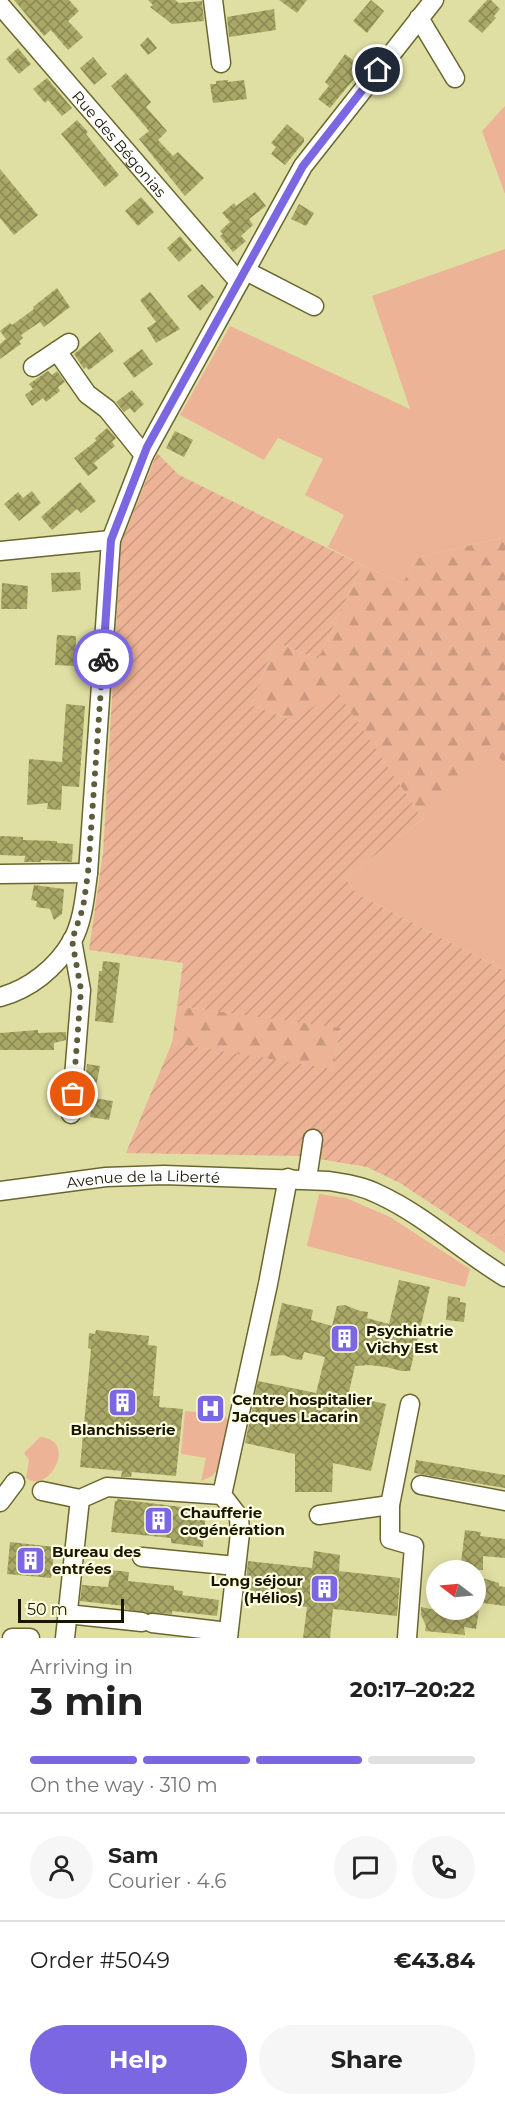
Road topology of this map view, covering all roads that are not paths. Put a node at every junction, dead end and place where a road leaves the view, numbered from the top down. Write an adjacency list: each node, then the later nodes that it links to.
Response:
1 (213, 0): 5 (street)
2 (434, 0): 4 (street)
3 (0, 5): 7 (street, Rue des Bégonias)
4 (419, 18): 6 (street); 7 (street)
5 (221, 63)
6 (455, 78)
7 (243, 276): 8 (street); 10 (street)
8 (314, 306)
9 (33, 367): 10 (street)
10 (144, 455): 11 (street)
11 (111, 540): 12 (street); 13 (street)
12 (0, 551)
13 (88, 873): 14 (street); 15 (street)
14 (0, 874)
15 (72, 940): 16 (street); 17 (street)
16 (0, 997)
17 (71, 1114)
18 (313, 1139): 20 (street)
19 (288, 1178): 20 (street, Avenue de la Liberté); 21 (street, Avenue de la Liberté); 27 (street)
20 (307, 1179): 22 (street, Avenue de la Liberté)
21 (0, 1191)
22 (505, 1277)
23 (410, 1404): 31 (street)
24 (15, 1482): 28 (street)
25 (421, 1485): 30 (street)
26 (42, 1491): 29 (street)
27 (222, 1495): 29 (street); 34 (street)
28 (1, 1500)
29 (80, 1500): 35 (street)
30 (505, 1501)
31 (390, 1505): 32 (street); 40 (street)
32 (319, 1515)
33 (142, 1557): 34 (street)
34 (236, 1566): 36 (street)
35 (68, 1614): 36 (street); 39 (street)
36 (228, 1635)
37 (12, 1638): 38 (street)
38 (30, 1638)
39 (65, 1638)
40 (407, 1638)

